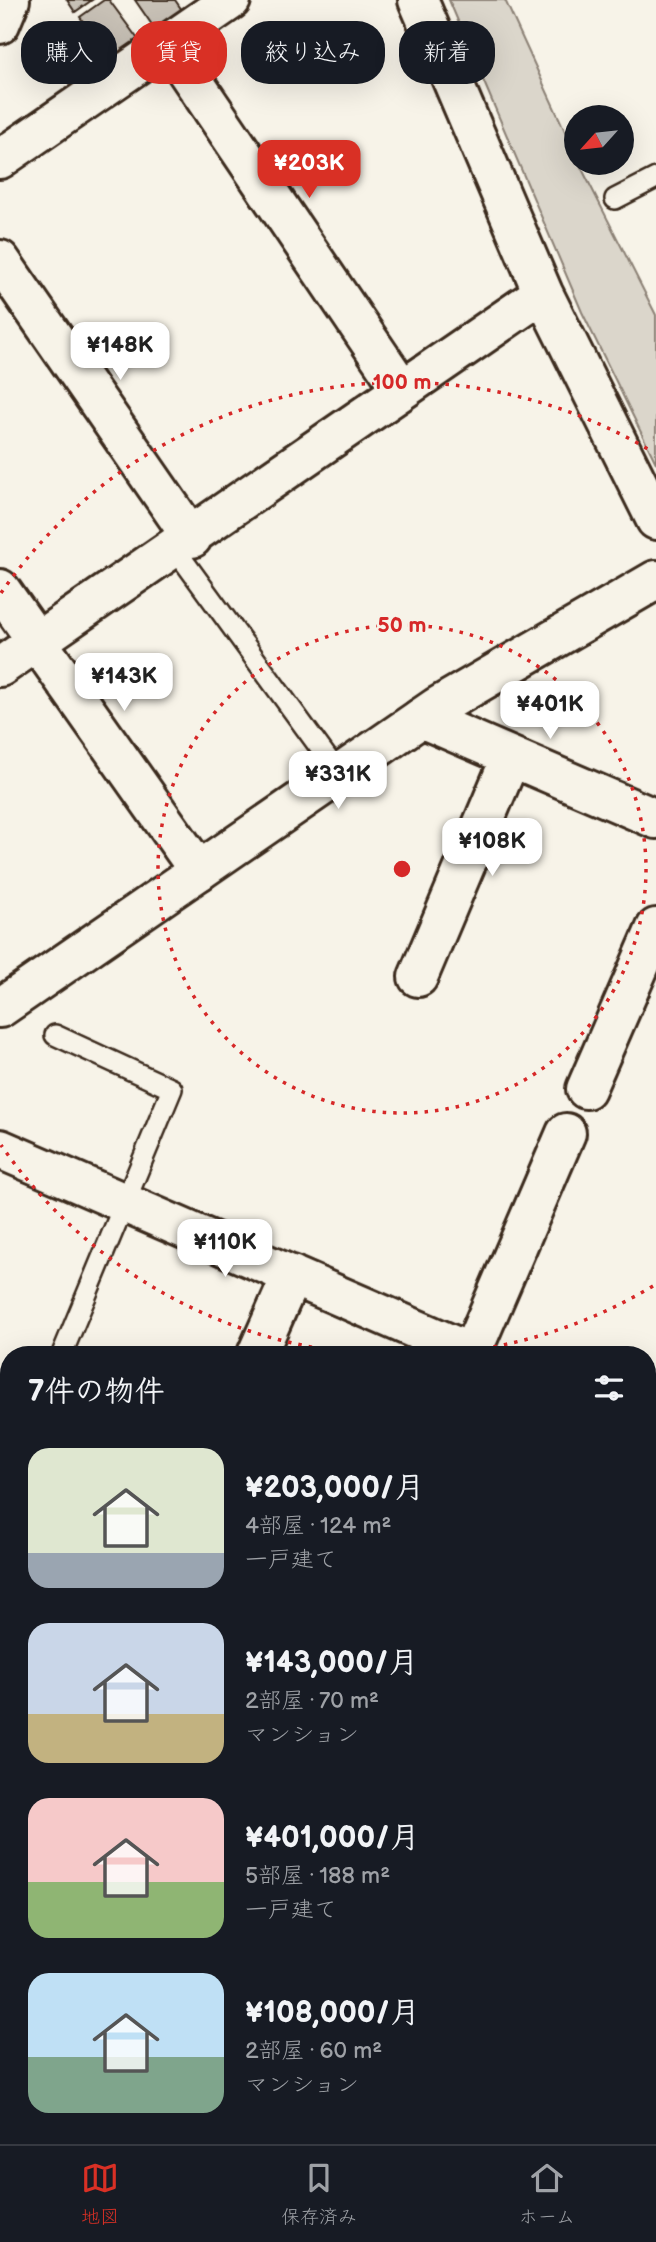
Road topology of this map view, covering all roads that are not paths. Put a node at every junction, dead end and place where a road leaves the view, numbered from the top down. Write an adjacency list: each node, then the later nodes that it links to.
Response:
1 (10, 0): 5 (street)
2 (231, 0): 4 (street)
3 (418, 0): 12 (street)
4 (202, 21)
5 (0, 24)
6 (131, 71): 8 (street)
7 (195, 84): 13 (street)
8 (0, 159)
9 (656, 178): 10 (lane)
10 (615, 199)
11 (0, 260): 15 (street)
12 (543, 293): 13 (street); 14 (street)
13 (401, 388): 15 (street)
14 (656, 520)
15 (183, 544): 18 (street); 22 (lane)
16 (656, 580): 20 (street)
17 (0, 589): 18 (street)
18 (37, 642): 19 (street); 24 (street)
19 (0, 667)
20 (421, 718): 21 (street); 22 (street)
21 (511, 757): 23 (street); 26 (street)
22 (339, 774): 24 (street)
23 (656, 819)
24 (199, 872): 27 (street)
25 (656, 928): 29 (street)
26 (418, 976)
27 (0, 1008)
28 (55, 1035): 32 (lane)
29 (586, 1089)
30 (566, 1133): 37 (street)
31 (0, 1149): 32 (street)
32 (125, 1203): 33 (street); 34 (lane)
33 (292, 1276): 35 (street); 36 (street)
34 (65, 1346)
35 (261, 1346)
36 (454, 1346)
37 (475, 1346)

